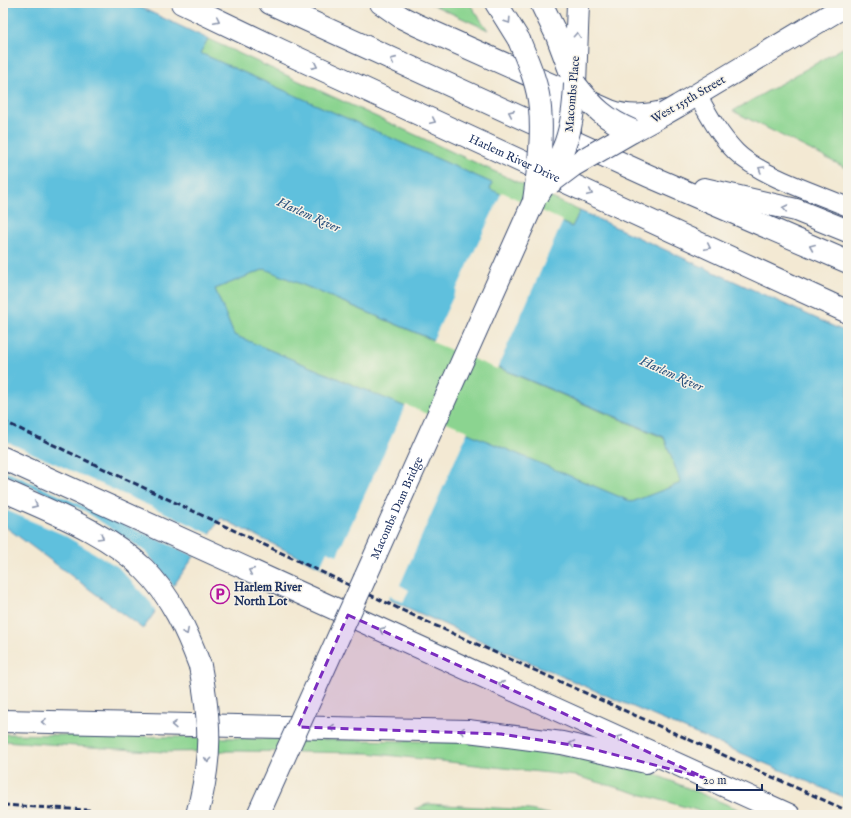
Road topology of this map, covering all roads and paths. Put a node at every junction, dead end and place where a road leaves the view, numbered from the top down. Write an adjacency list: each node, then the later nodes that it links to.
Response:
1 (182, 3): 20 (main road, Harlem River Drive, one-way to 20)
2 (270, 3): 15 (main road, one-way to 2)
3 (381, 3): 11 (main road)
4 (496, 3): 9 (main road, one-way to 9)
5 (541, 3): 10 (main road)
6 (578, 3): 10 (main road, Macombs Place, one-way to 6)
7 (848, 4): 12 (main road, West 155th Street, bridge)
8 (848, 7): 11 (main road)
9 (519, 40): 13 (main road, bridge); 16 (main road, bridge)
10 (572, 70): 12 (main road, bridge); 13 (main road, Macombs Place, bridge)
11 (698, 96): 17 (street, one-way to 11)
12 (633, 131): 14 (main road, West 155th Street, bridge)
13 (570, 132): 14 (main road); 16 (main road, Macombs Place, bridge)
14 (585, 159): 16 (main road, West 155th Street, bridge)
15 (649, 176): 18 (main road, one-way to 15); 19 (main road, one-way to 15)
16 (534, 201): 26 (main road, Macombs Dam Bridge, bridge)
17 (848, 207)
18 (848, 231)
19 (848, 262)
20 (848, 312)
21 (3, 458): 24 (main road, one-way to 21)
22 (3, 490): 25 (main road, one-way to 25, bridge)
23 (3, 721): 24 (main road, one-way to 23)
24 (705, 778): 27 (main road)
25 (197, 815)
26 (258, 815)
27 (789, 815)

